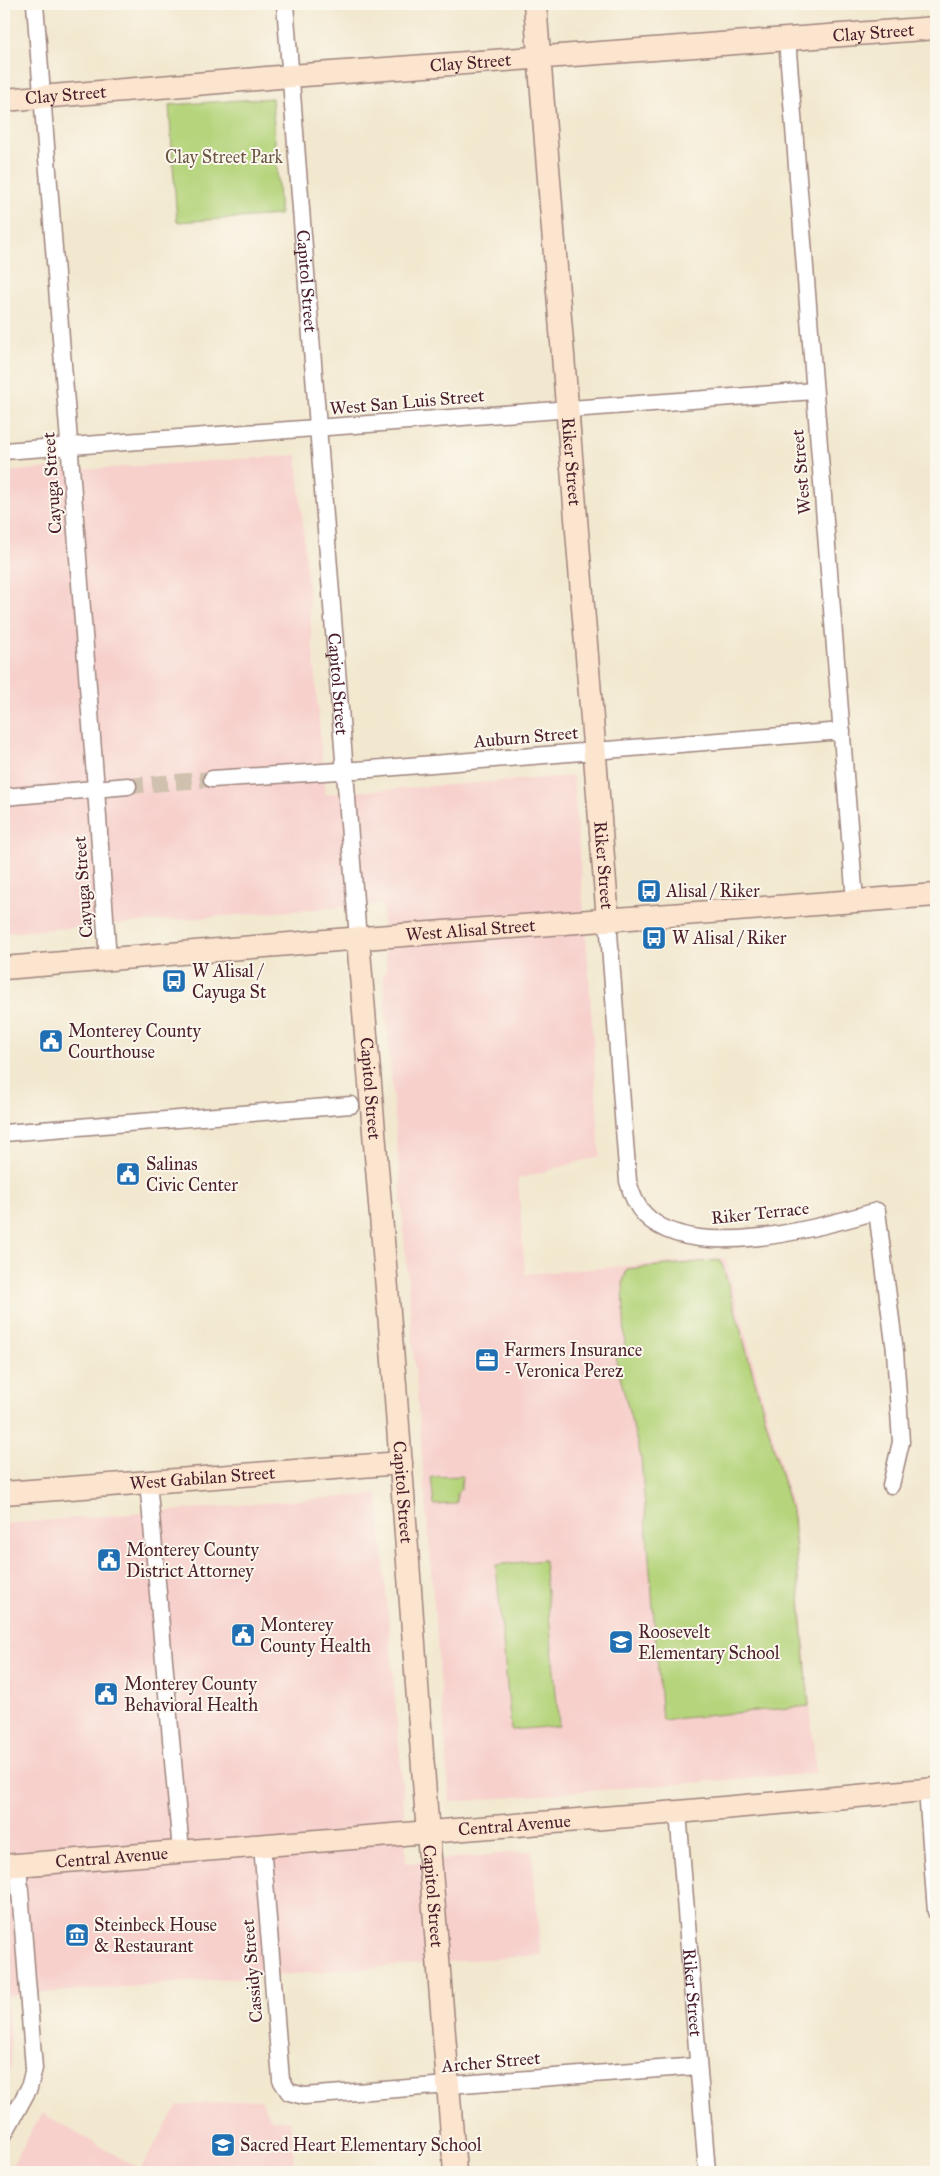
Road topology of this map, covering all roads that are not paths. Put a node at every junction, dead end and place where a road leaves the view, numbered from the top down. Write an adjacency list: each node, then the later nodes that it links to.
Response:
1 (35, 4): 8 (street, Cayuga Street)
2 (285, 4): 7 (street, Capitol Street)
3 (535, 4): 6 (street, Riker Street)
4 (936, 28): 5 (street, Clay Street)
5 (787, 39): 6 (street, Clay Street); 10 (street, West Street)
6 (540, 58): 7 (street, Clay Street); 11 (street, Riker Street)
7 (291, 76): 8 (street, Clay Street); 12 (street, Capitol Street)
8 (42, 98): 9 (street, Clay Street); 13 (street, Cayuga Street)
9 (4, 100)
10 (814, 391): 11 (street, West San Luis Street); 15 (street, West Street)
11 (568, 410): 12 (street, West San Luis Street); 16 (street, Riker Street)
12 (318, 430): 13 (street, West San Luis Street); 17 (street, Capitol Street)
13 (69, 447): 14 (street, West San Luis Street); 20 (street, Cayuga Street)
14 (4, 452)
15 (842, 730): 16 (street, Auburn Street); 23 (street, West Street)
16 (593, 751): 17 (street, Auburn Street); 24 (street, Riker Street)
17 (344, 771): 18 (street, Auburn Street); 25 (street, Capitol Street)
18 (212, 779)
19 (128, 786): 20 (street)
20 (96, 789): 21 (street); 26 (street, Cayuga Street)
21 (4, 797)
22 (936, 895): 23 (street, West Alisal Street)
23 (855, 901): 24 (street, West Alisal Street)
24 (608, 920): 25 (street, West Alisal Street); 32 (street, Riker Terrace)
25 (358, 939): 26 (street, West Alisal Street); 30 (street, Capitol Street)
26 (108, 960): 27 (street, West Alisal Street)
27 (4, 968)
28 (351, 1106): 29 (street)
29 (4, 1133)
30 (401, 1462): 31 (street, West Gabilan Street); 36 (street, Capitol Street)
31 (148, 1481): 33 (street, West Gabilan Street); 38 (street)
32 (892, 1485)
33 (4, 1494)
34 (932, 1790): 35 (street, Central Avenue); 40 (street)
35 (678, 1812): 36 (street, Central Avenue); 41 (street, Riker Street)
36 (428, 1832): 37 (street, Central Avenue); 42 (street, Capitol Street)
37 (262, 1845): 38 (street, Central Avenue); 43 (street, Cassidy Street)
38 (181, 1851): 39 (street, Central Avenue)
39 (11, 1865): 44 (street)
40 (936, 1912)
41 (698, 2066): 42 (street, Archer Street); 46 (street, Riker Street)
42 (449, 2085): 43 (street, Archer Street); 45 (street, Capitol Street)
43 (289, 2092)
44 (4, 2134)
45 (455, 2172)
46 (707, 2172)

